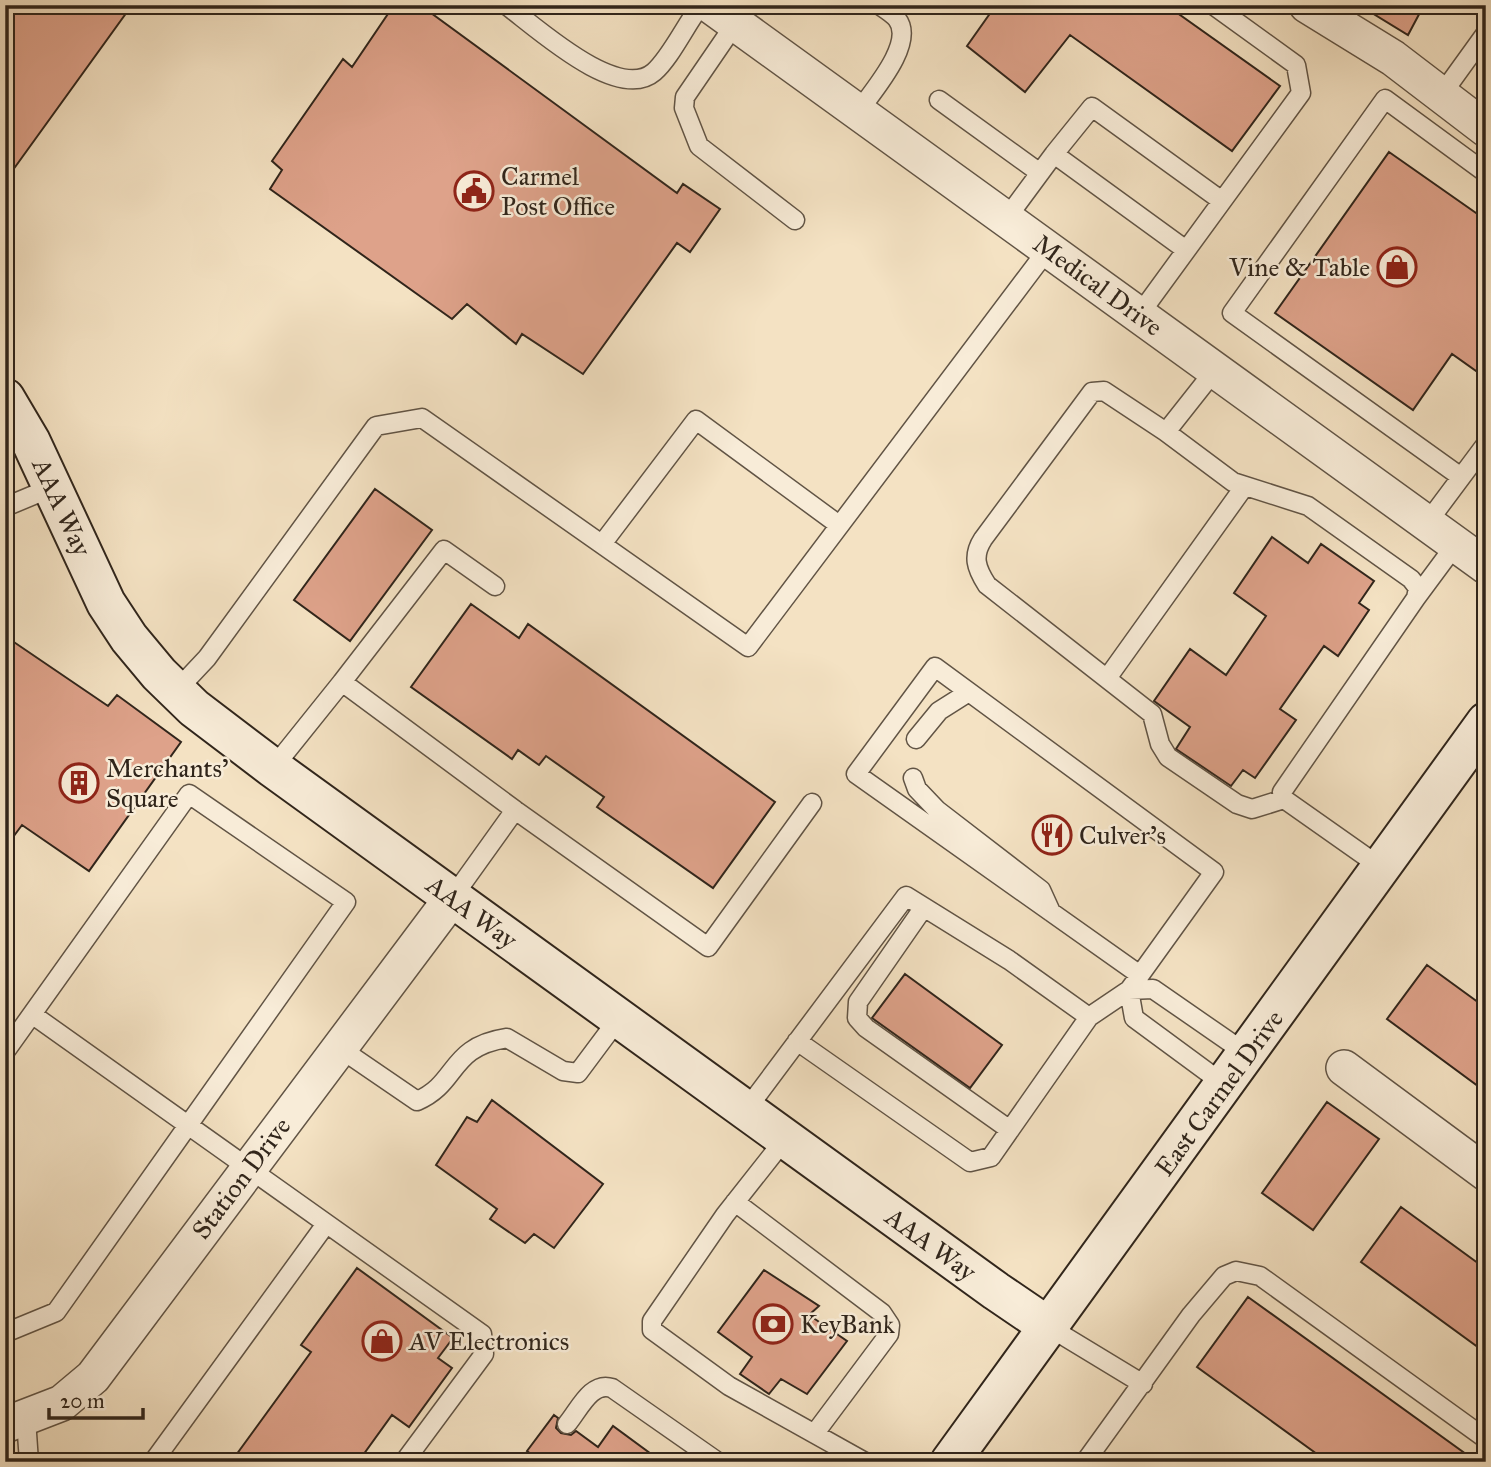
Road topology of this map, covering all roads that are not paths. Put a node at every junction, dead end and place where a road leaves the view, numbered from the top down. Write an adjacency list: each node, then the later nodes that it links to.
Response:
1 (506, 5): 2 (lane)
2 (701, 5)
3 (879, 5): 10 (lane)
4 (1213, 5): 15 (lane)
5 (1307, 5): 8 (street)
6 (722, 14): 10 (street, Medical Drive); 17 (lane)
7 (1486, 33): 8 (lane)
8 (1442, 94): 11 (street)
9 (939, 100): 13 (lane)
10 (858, 112): 16 (street, Medical Drive)
11 (1486, 129)
12 (1054, 154): 13 (lane); 15 (lane); 19 (lane)
13 (1040, 173): 16 (lane)
14 (1486, 173): 25 (lane)
15 (1222, 201): 19 (lane)
16 (1006, 219): 18 (street, Medical Drive)
17 (795, 220)
18 (1048, 249): 20 (street, Medical Drive); 30 (lane)
19 (1186, 250): 20 (lane)
20 (1139, 315): 21 (street, Medical Drive)
21 (1215, 370): 23 (lane); 29 (street, Medical Drive)
22 (5, 398): 26 (street, AAA Way)
23 (1166, 432): 27 (lane); 36 (lane)
24 (1486, 444): 25 (lane)
25 (1461, 477): 29 (lane)
26 (53, 487): 28 (lane); 38 (street, AAA Way)
27 (1244, 487): 35 (lane); 36 (lane)
28 (5, 507)
29 (1427, 523): 32 (street, Medical Drive)
30 (839, 525): 31 (lane); 31 (lane)
31 (602, 544): 38 (lane)
32 (1456, 544): 33 (street, Medical Drive); 35 (lane)
33 (1486, 566)
34 (495, 586): 37 (lane)
35 (1416, 598): 44 (lane)
36 (1108, 677): 44 (lane)
37 (342, 682): 42 (lane); 46 (lane)
38 (176, 691): 42 (street, AAA Way)
39 (969, 692): 41 (lane); 50 (lane); 51 (lane)
40 (1486, 722): 47 (street, East Carmel Drive)
41 (916, 739)
42 (273, 768): 48 (street, AAA Way)
43 (913, 778): 50 (lane)
44 (1284, 799): 47 (lane)
45 (813, 803): 46 (lane)
46 (515, 810): 48 (lane)
47 (1382, 868): 58 (street, East Carmel Drive)
48 (452, 898): 54 (street, AAA Way); 56 (street, Station Drive)
49 (924, 907): 53 (lane); 55 (lane); 63 (lane)
50 (1051, 912): 51 (lane)
51 (1134, 983): 53 (lane); 58 (lane); 60 (lane)
52 (33, 1015): 57 (lane); 62 (lane); 62 (lane)
53 (1089, 1017): 63 (lane)
54 (619, 1018): 56 (lane); 61 (street, AAA Way)
55 (797, 1041): 61 (lane); 63 (lane)
56 (338, 1048): 65 (street, Station Drive)
57 (5, 1052)
58 (1247, 1054): 60 (street, East Carmel Drive)
59 (1344, 1068): 66 (street)
60 (1225, 1085): 69 (street, East Carmel Drive)
61 (746, 1110): 64 (street, AAA Way)
62 (187, 1127): 65 (lane); 70 (lane)
63 (1010, 1130)
64 (785, 1139): 67 (lane); 69 (street, AAA Way)
65 (248, 1169): 68 (lane); 72 (street, Station Drive)
66 (1486, 1173)
67 (730, 1208): 74 (lane); 74 (lane)
68 (326, 1224): 77 (lane); 78 (lane)
69 (1049, 1326): 71 (lane); 81 (street, East Carmel Drive)
70 (5, 1334)
71 (1143, 1384): 75 (lane); 82 (lane)
72 (15, 1422): 76 (lane)
73 (567, 1424): 79 (lane)
74 (815, 1433): 80 (lane)
75 (1486, 1438)
76 (29, 1462)
77 (153, 1462)
78 (404, 1462)
79 (718, 1462)
80 (865, 1462)
81 (950, 1462)
82 (1086, 1462)

